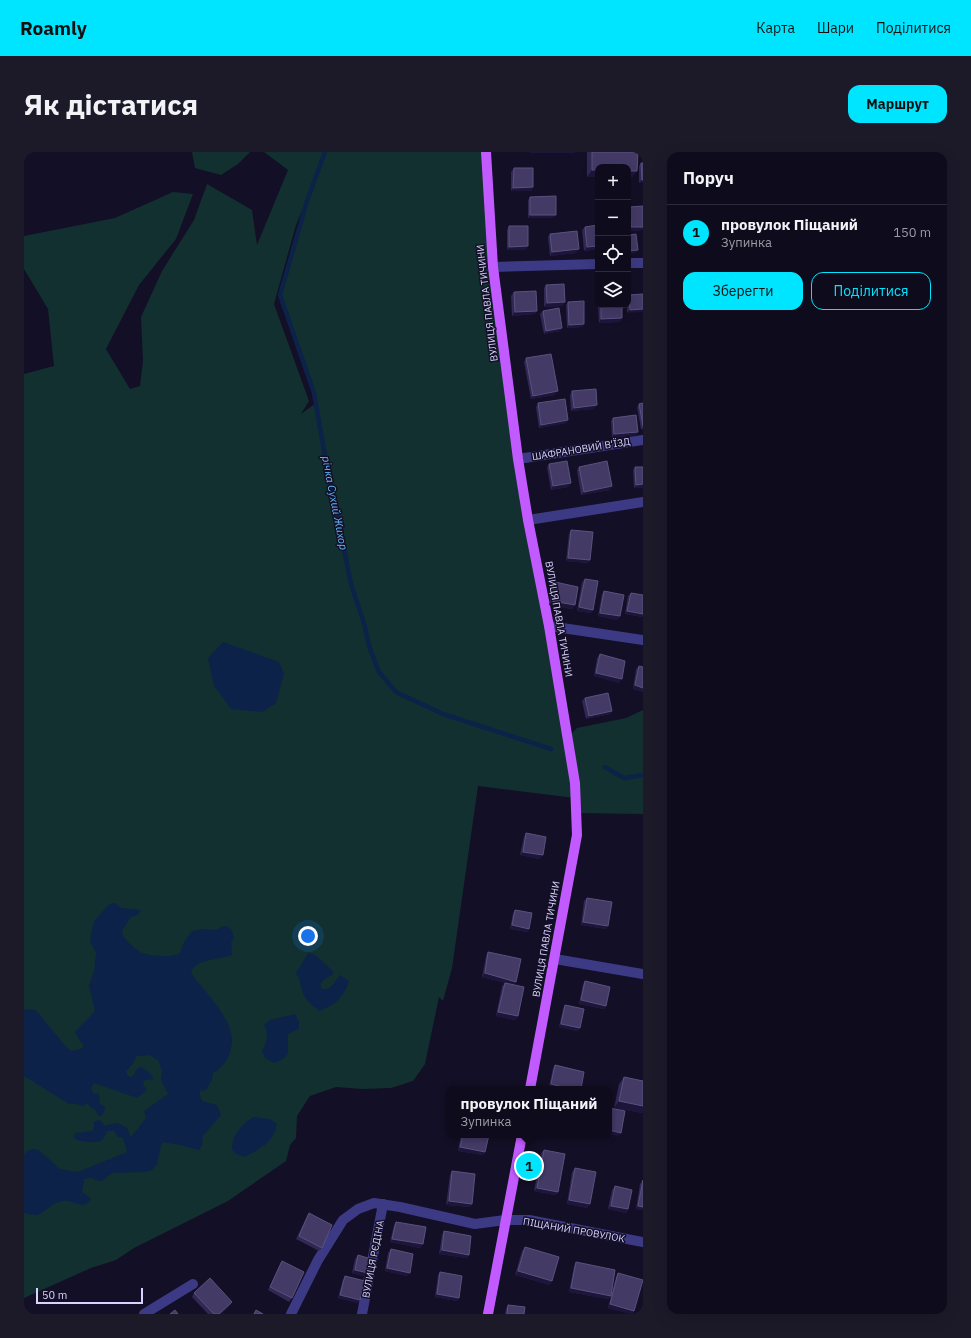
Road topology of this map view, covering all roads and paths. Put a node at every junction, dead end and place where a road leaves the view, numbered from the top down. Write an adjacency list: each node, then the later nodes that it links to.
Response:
1 (486, 152): 5 (main road, ВУЛИЦЯ ПАВЛА ТИЧИНИ)
2 (631, 263): 3 (street)
3 (643, 263)
4 (595, 264): 5 (street)
5 (493, 267): 7 (main road, ВУЛИЦЯ ПАВЛА ТИЧИНИ)
6 (643, 440): 7 (street, ШАФРАНОВИЙ В'ЇЗД)
7 (518, 458): 9 (main road, ВУЛИЦЯ ПАВЛА ТИЧИНИ)
8 (643, 502): 9 (street)
9 (528, 520): 10 (main road, ВУЛИЦЯ ПАВЛА ТИЧИНИ)
10 (549, 626): 11 (street); 12 (main road, ВУЛИЦЯ ПАВЛА ТИЧИНИ)
11 (643, 640)
12 (555, 958): 13 (street); 14 (main road, ВУЛИЦЯ ПАВЛА ТИЧИНИ)
13 (643, 974)
14 (531, 1086)
15 (521, 1138): 17 (main road)
16 (383, 1204): 17 (street, ПІЩАНИЙ ПРОВУЛОК); 21 (street); 22 (street, ВУЛИЦЯ РЄДІНА)
17 (506, 1220): 18 (street, ПІЩАНИЙ ПРОВУЛОК); 23 (main road)
18 (643, 1242)
19 (193, 1284): 20 (street)
20 (144, 1314)
21 (291, 1314)
22 (362, 1314)
23 (488, 1314)

